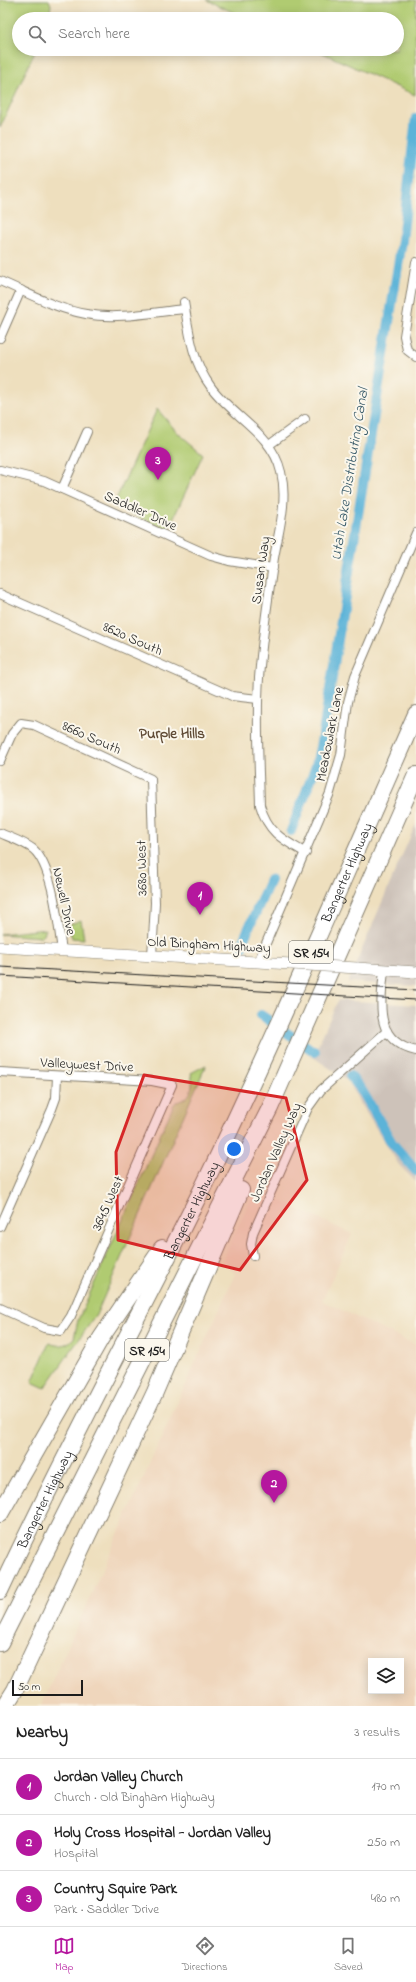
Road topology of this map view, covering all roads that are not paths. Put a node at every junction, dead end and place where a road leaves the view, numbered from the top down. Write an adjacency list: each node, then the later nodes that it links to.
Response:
1 (416, 262): 5 (street)
2 (0, 281): 3 (street)
3 (21, 290): 4 (street); 8 (street, Susan Way)
4 (0, 338)
5 (415, 357)
6 (305, 419): 8 (street)
7 (86, 432): 10 (street)
8 (269, 445): 12 (street, Susan Way)
9 (0, 470): 10 (street, Saddler Drive)
10 (62, 489): 12 (street, Saddler Drive)
11 (416, 533): 20 (street, Meadowlark Lane)
12 (273, 568): 14 (street, Susan Way)
13 (0, 594): 14 (street, 8620 South)
14 (258, 699): 20 (street, Susan Way)
15 (416, 714): 33 (highway, Bangerter Highway / SR 154)
16 (0, 761): 18 (street, 8660 South)
17 (416, 775): 32 (highway, Bangerter Highway / SR 154)
18 (151, 779): 23 (street, 3680 West)
19 (0, 833): 22 (street, Newell Drive)
20 (306, 853): 24 (street, Meadowlark Lane)
21 (0, 947): 22 (street, Old Bingham Highway)
22 (62, 951): 23 (street, Old Bingham Highway)
23 (152, 956): 24 (street, Old Bingham Highway)
24 (258, 962): 25 (street, Old Bingham Highway, bridge)
25 (384, 970): 26 (street, Old Bingham Highway); 27 (street)
26 (416, 972)
27 (386, 1031): 28 (street); 35 (street, Jordan Valley Way)
28 (416, 1051)
29 (0, 1072): 30 (street, Valleywest Drive)
30 (57, 1076): 31 (street, Valleywest Drive); 34 (street)
31 (172, 1085): 36 (street, 3645 West)
32 (258, 1130): 39 (highway, Bangerter Highway / SR 154); 40 (highway)
33 (203, 1187): 37 (highway); 38 (highway, Bangerter Highway / SR 154)
34 (0, 1227)
35 (254, 1256)
36 (0, 1308)
37 (0, 1514)
38 (0, 1590)
39 (0, 1643)
40 (15, 1690): 41 (highway); 42 (highway)
41 (5, 1706)
42 (11, 1706)

